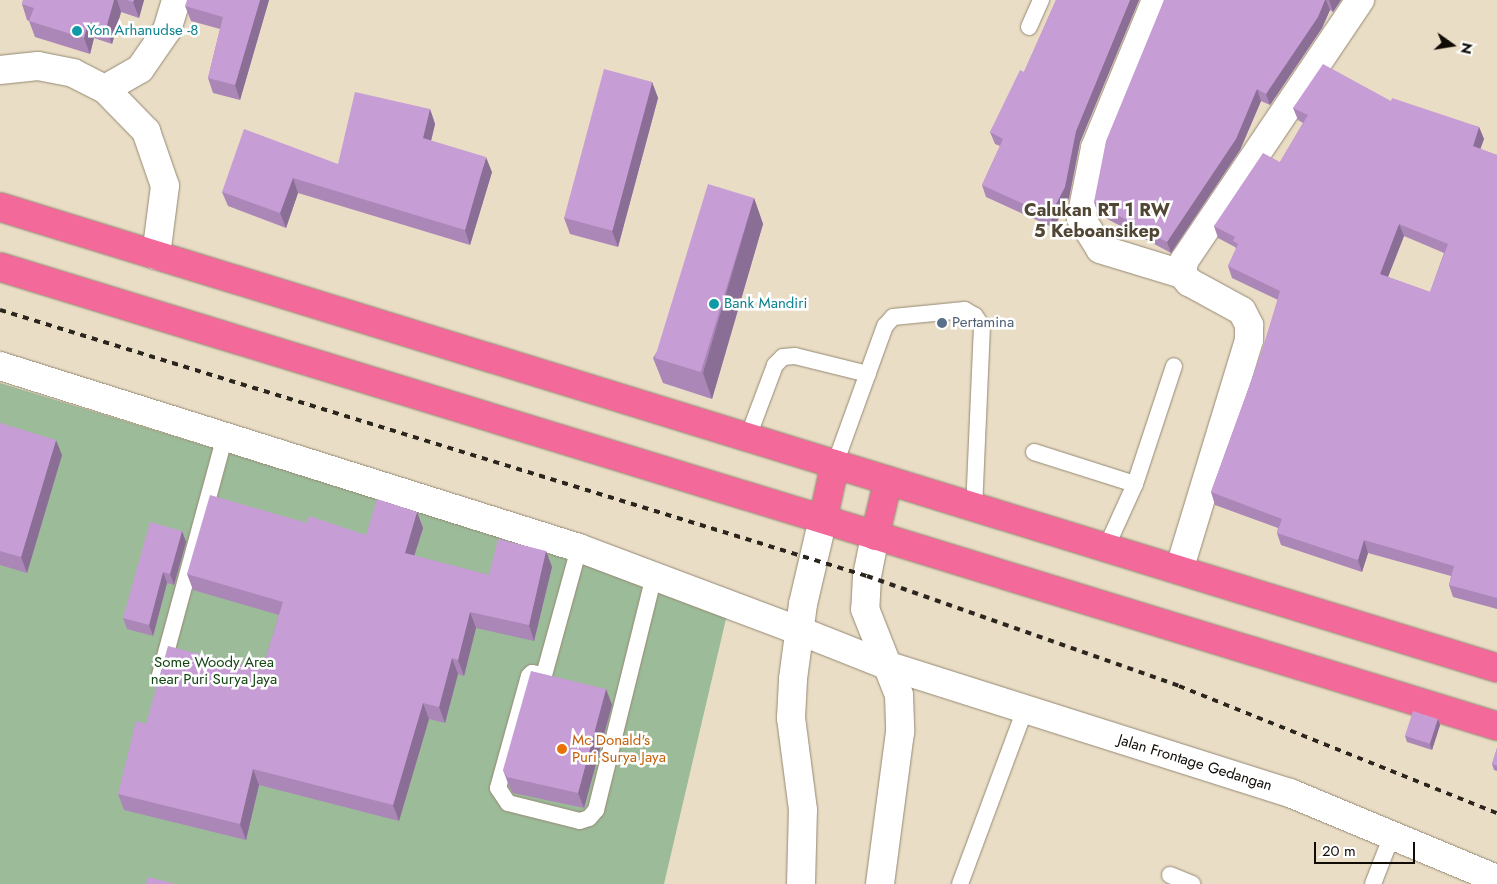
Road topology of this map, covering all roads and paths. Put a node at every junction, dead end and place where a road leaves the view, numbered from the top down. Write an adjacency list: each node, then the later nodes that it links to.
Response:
1 (176, 0): 7 (street)
2 (1041, 0): 5 (lane)
3 (1156, 0): 11 (street)
4 (1360, 0): 11 (street)
5 (1029, 27)
6 (0, 70): 7 (street)
7 (105, 88): 9 (street)
8 (0, 207): 9 (highway)
9 (156, 255): 16 (highway)
10 (0, 267): 22 (highway)
11 (1182, 274): 26 (street)
12 (0, 366): 15 (street, Jalan Frontage Gedangan)
13 (1174, 366): 20 (lane)
14 (868, 374): 16 (lane); 18 (lane); 21 (lane)
15 (225, 435): 24 (street, Jalan Frontage Gedangan); 33 (lane)
16 (748, 437): 18 (highway)
17 (1034, 452): 20 (lane)
18 (835, 464): 19 (highway); 22 (highway)
19 (888, 481): 21 (highway); 23 (highway)
20 (1135, 484): 25 (lane)
21 (974, 507): 25 (highway)
22 (823, 520): 23 (highway); 28 (street)
23 (876, 536): 29 (street); 37 (highway)
24 (579, 548): 27 (street, Jalan Frontage Gedangan); 31 (lane)
25 (1106, 548): 26 (highway)
26 (1179, 570): 30 (highway)
27 (654, 575): 28 (street, Jalan Frontage Gedangan); 35 (lane)
28 (800, 631): 29 (street, Jalan Frontage Gedangan); 41 (street)
29 (886, 665): 36 (street, Jalan Frontage Gedangan); 42 (street)
30 (1497, 668)
31 (544, 676): 32 (lane); 35 (lane)
32 (560, 681)
33 (156, 689)
34 (606, 693): 35 (lane)
35 (624, 697)
36 (1025, 709): 38 (street, Jalan Frontage Gedangan); 43 (lane)
37 (1497, 726)
38 (1392, 835): 40 (street, Jalan Frontage Gedangan); 45 (lane)
39 (1170, 875): 44 (lane)
40 (1494, 881)
41 (800, 884)
42 (880, 884)
43 (960, 884)
44 (1192, 884)
45 (1373, 884)

